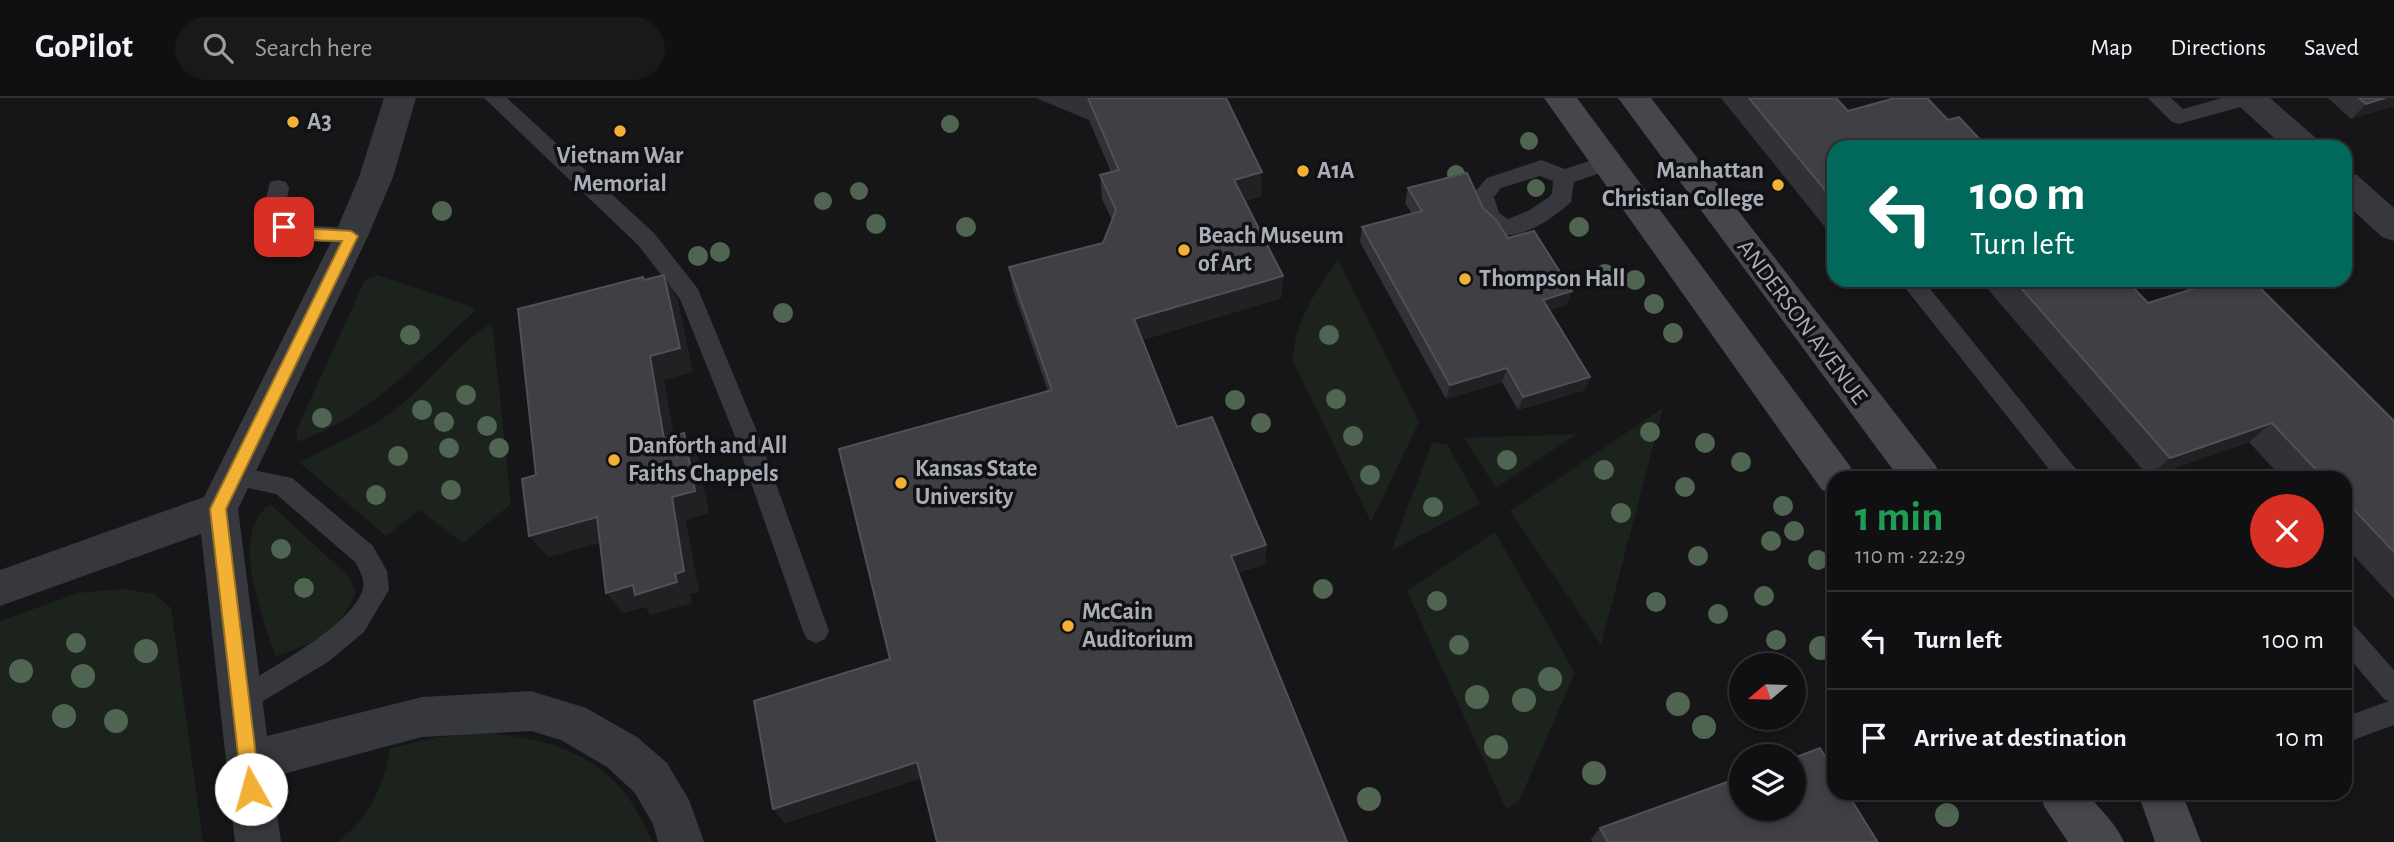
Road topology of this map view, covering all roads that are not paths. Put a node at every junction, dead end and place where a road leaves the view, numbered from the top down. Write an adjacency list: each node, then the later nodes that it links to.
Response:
1 (494, 98): 20 (lane)
2 (1560, 98): 8 (main road)
3 (1634, 98): 16 (main road, ANDERSON AVENUE)
4 (2158, 98): 5 (lane)
5 (2249, 98): 7 (street)
6 (405, 99): 13 (street)
7 (2297, 140)
8 (1608, 163): 9 (lane); 15 (main road)
9 (1564, 177)
10 (278, 188): 13 (lane)
11 (2352, 193): 12 (street)
12 (2394, 228)
13 (351, 236): 18 (street)
14 (1916, 287): 17 (lane)
15 (1831, 471)
16 (1917, 471)
17 (2065, 471)
18 (226, 493): 19 (street); 23 (street); 23 (lane)
19 (0, 588)
20 (816, 631)
21 (2352, 642): 22 (lane)
22 (2394, 690)
23 (240, 702): 26 (street)
24 (2394, 712): 25 (lane)
25 (2352, 727)
26 (247, 762): 29 (street); 30 (street)
27 (2066, 800): 31 (main road)
28 (2163, 800): 32 (main road)
29 (258, 842)
30 (681, 842)
31 (2101, 842)
32 (2178, 842)

